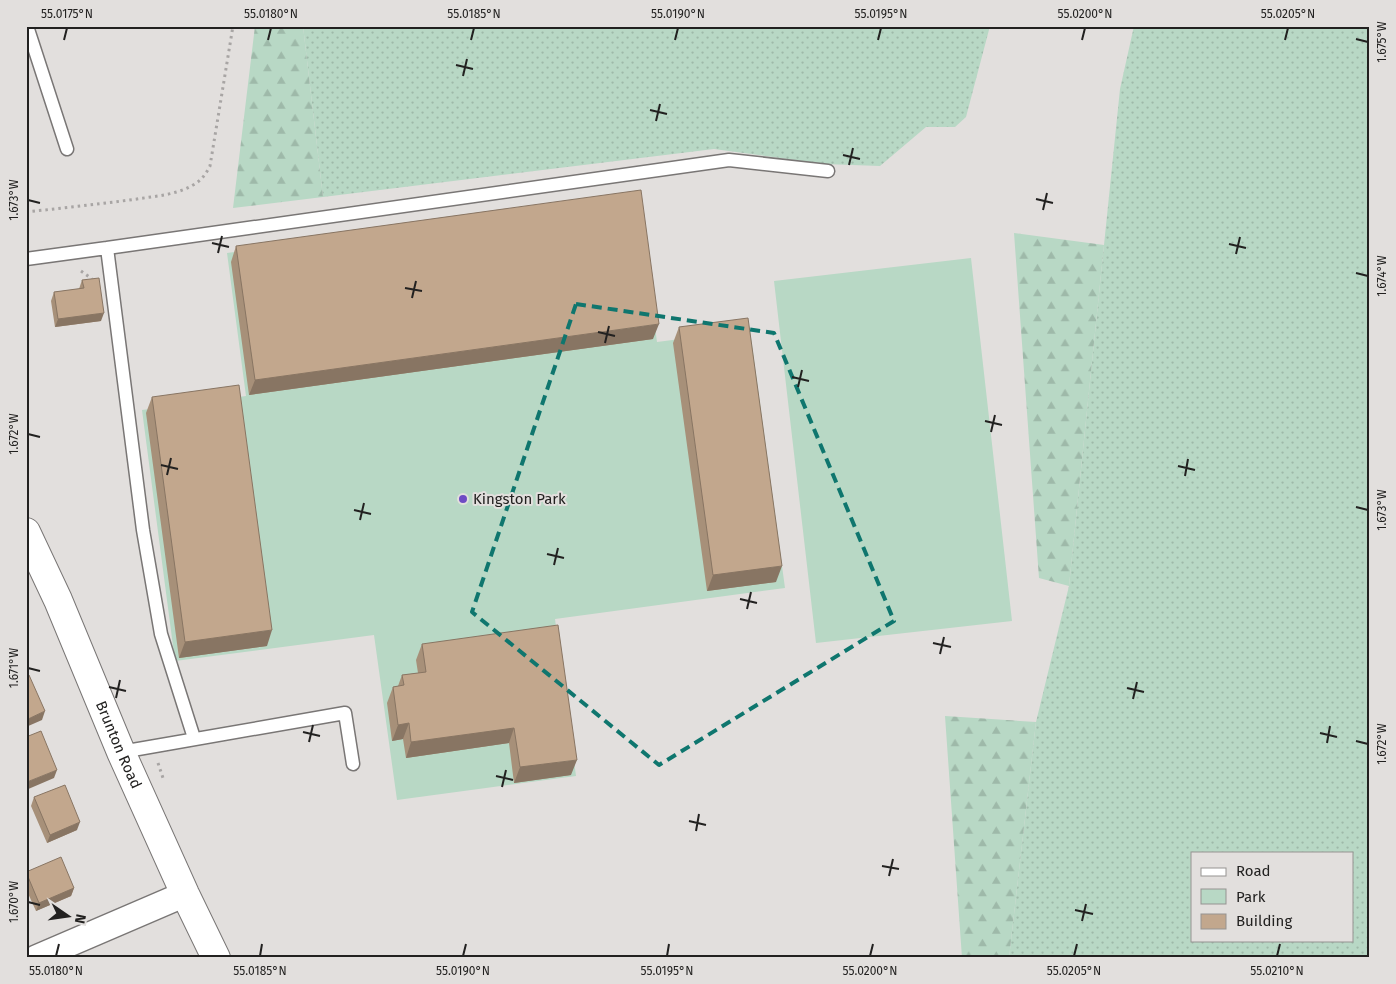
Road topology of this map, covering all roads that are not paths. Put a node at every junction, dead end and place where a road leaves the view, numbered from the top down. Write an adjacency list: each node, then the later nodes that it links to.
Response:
1 (27, 26): 2 (lane)
2 (67, 149)
3 (828, 171): 4 (lane)
4 (107, 248): 5 (lane); 7 (lane)
5 (26, 259)
6 (26, 532): 8 (street, Brunton Road)
7 (194, 738): 8 (lane); 9 (lane)
8 (121, 752): 10 (street, Brunton Road)
9 (353, 764)
10 (185, 894): 11 (street); 12 (street, Brunton Road)
11 (36, 958)
12 (216, 958)

